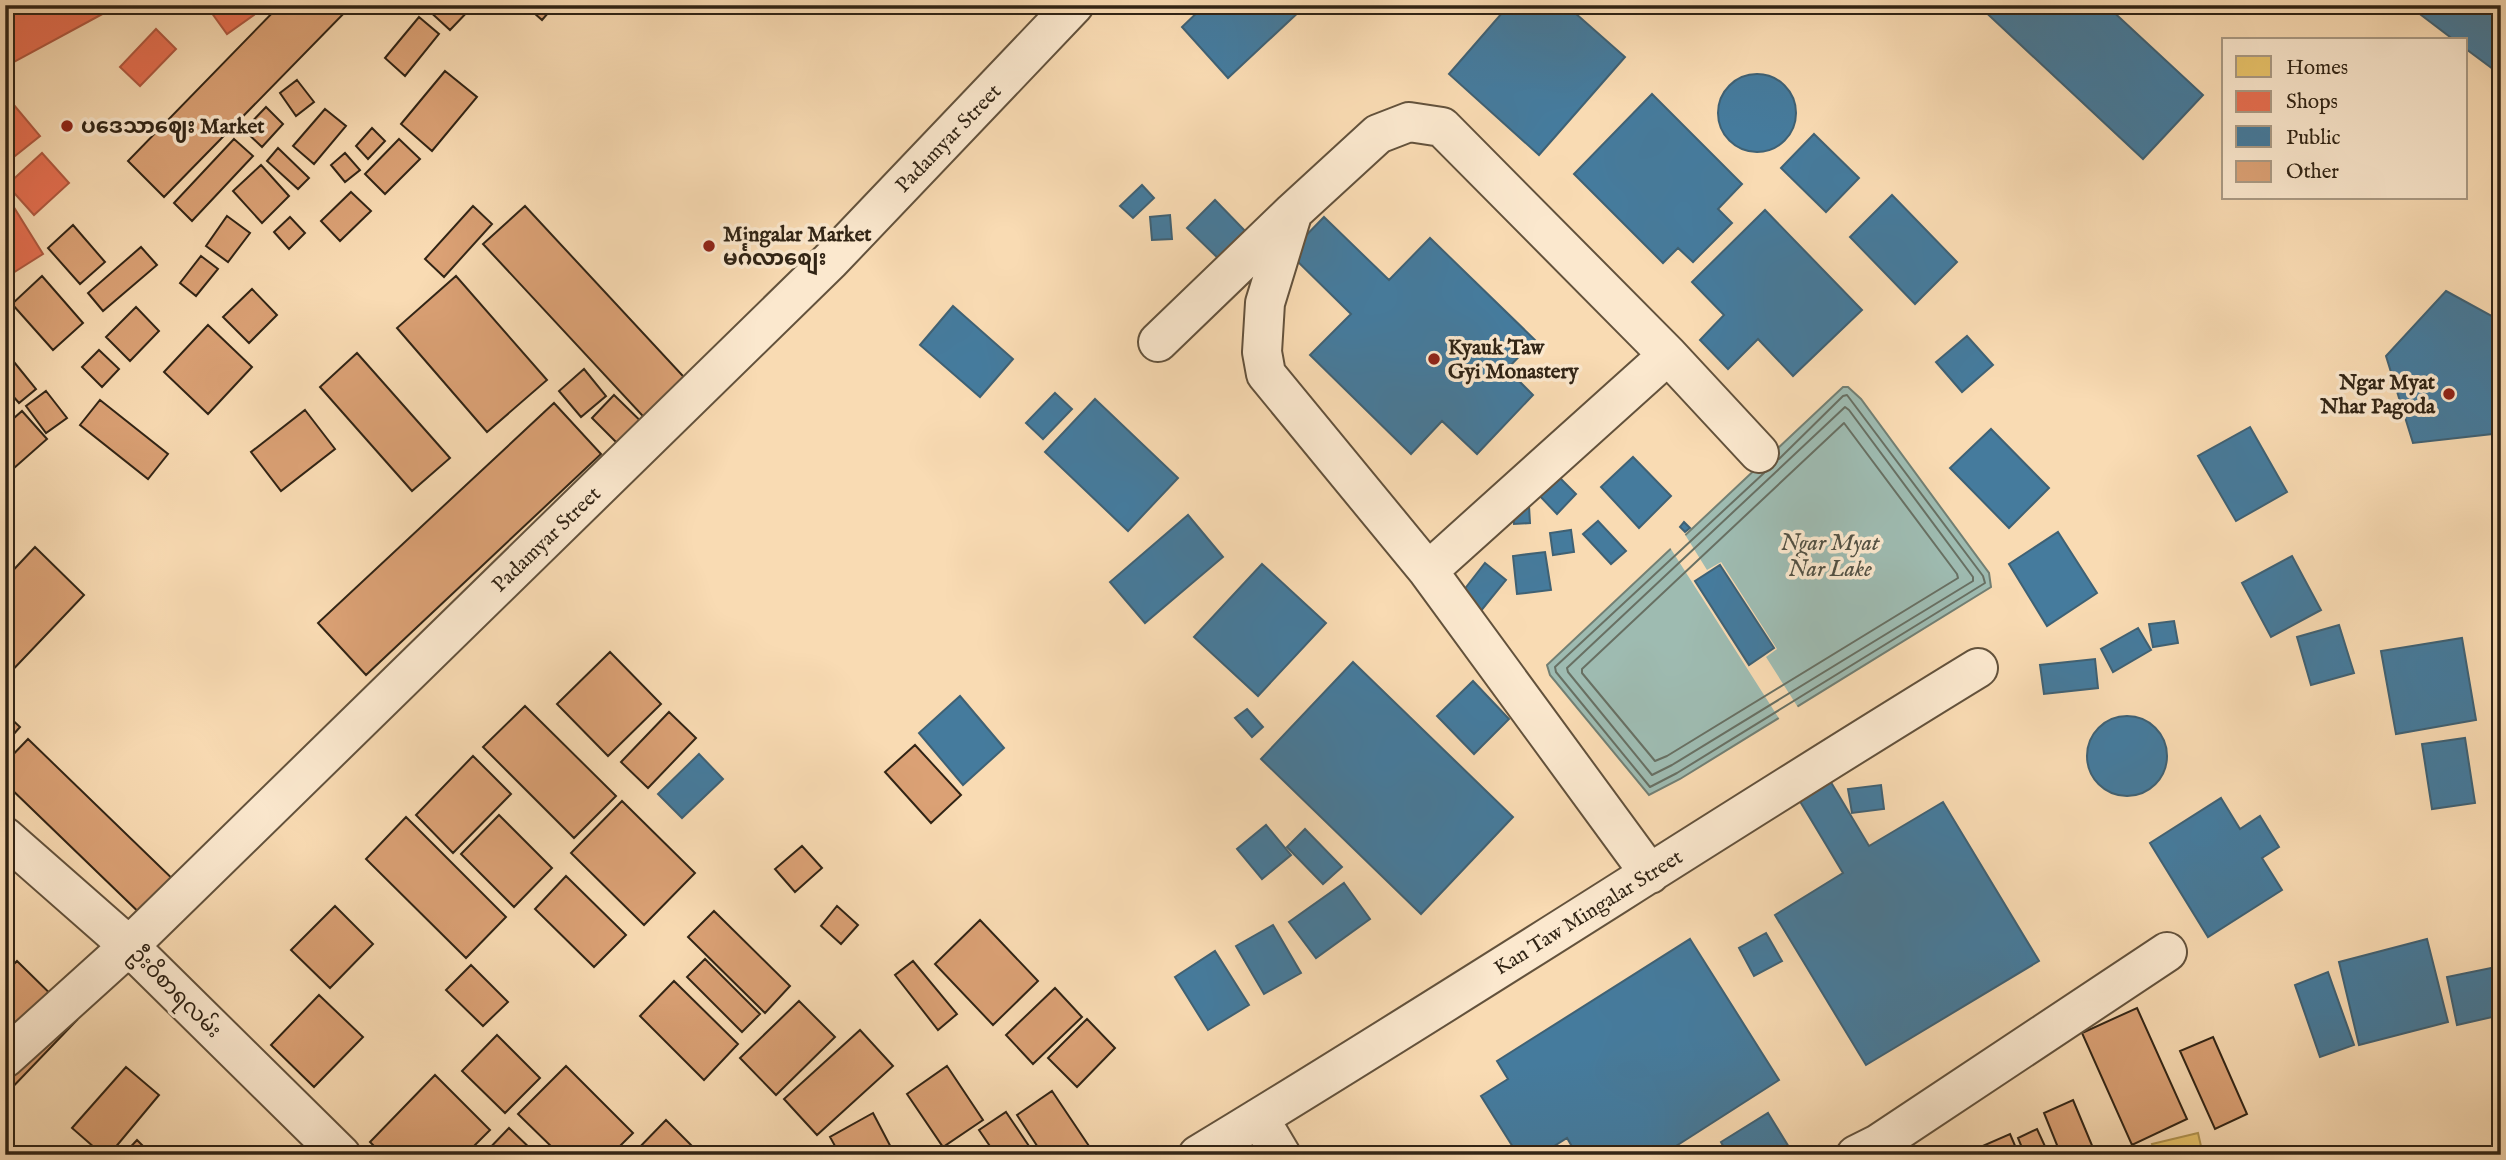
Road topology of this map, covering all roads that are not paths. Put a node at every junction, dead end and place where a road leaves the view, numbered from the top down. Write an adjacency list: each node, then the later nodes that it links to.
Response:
1 (1074, 5): 10 (street, Padamyar Street)
2 (1293, 212): 3 (street); 4 (street); 6 (street)
3 (1158, 342)
4 (1668, 355): 5 (street); 6 (street)
5 (1759, 453)
6 (1428, 571): 9 (street)
7 (1978, 668): 9 (street, Kan Taw Mingalar Street)
8 (5, 837): 10 (street, ဦးဝိစာရလမ်း)
9 (1650, 874): 13 (street, Kan Taw Mingalar Street)
10 (129, 946): 12 (street, Padamyar Street); 14 (street, ဦးဝိစာရလမ်း)
11 (2166, 952): 17 (street)
12 (5, 1058)
13 (1259, 1118): 15 (street, Kan Taw Mingalar Street); 16 (street)
14 (341, 1155)
15 (1198, 1155)
16 (1281, 1155)
17 (1856, 1155)

